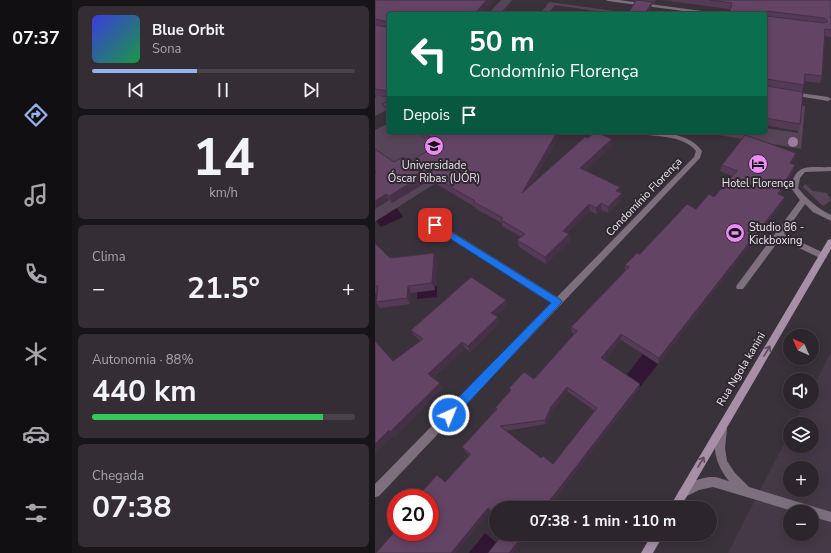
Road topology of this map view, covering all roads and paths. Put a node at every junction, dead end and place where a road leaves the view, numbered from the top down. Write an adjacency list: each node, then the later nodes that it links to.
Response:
1 (608, 0): 2 (lane)
2 (701, 12)
3 (789, 93): 4 (lane)
4 (828, 99)
5 (654, 134): 14 (lane, Condomínio Florença)
6 (831, 169): 7 (lane)
7 (804, 200): 8 (lane); 10 (lane)
8 (831, 218)
9 (435, 225): 14 (lane)
10 (779, 235): 12 (lane); 13 (lane)
11 (831, 242): 12 (main road, Rua Ngola kanini)
12 (823, 256): 15 (main road, Rua Ngola kanini, one-way to 12)
13 (740, 287)
14 (558, 302): 16 (lane, Condomínio Florença)
15 (724, 424): 17 (lane); 18 (main road, Rua Ngola kanini, one-way to 15)
16 (375, 492)
17 (745, 492): 18 (lane); 20 (lane)
18 (682, 494): 19 (main road, Rua Ngola kanini)
19 (678, 501)
20 (831, 517)
21 (654, 541): 22 (main road)
22 (647, 553)

